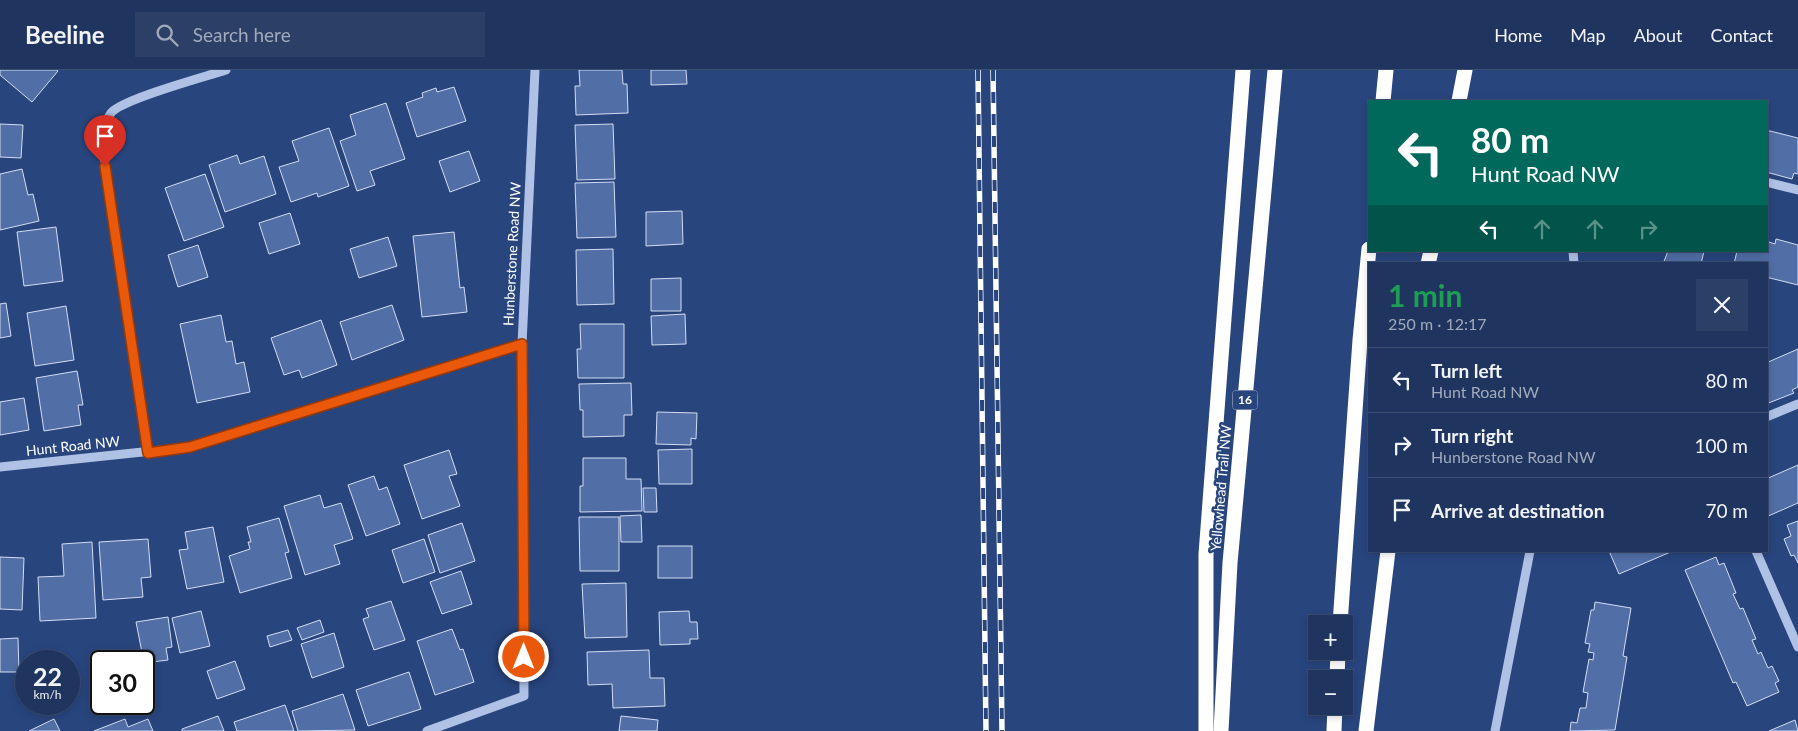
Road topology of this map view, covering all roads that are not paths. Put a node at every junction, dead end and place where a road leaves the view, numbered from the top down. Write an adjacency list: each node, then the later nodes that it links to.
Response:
1 (226, 70): 15 (street)
2 (535, 70): 12 (street, Hunberstone Road NW)
3 (1243, 70): 24 (highway)
4 (1275, 70): 25 (highway, Yellowhead Trail NW / 16)
5 (1386, 70): 7 (highway)
6 (1465, 70): 8 (highway)
7 (1383, 100)
8 (1459, 100)
9 (1768, 182): 10 (street)
10 (1798, 190)
11 (1369, 252): 20 (highway)
12 (522, 344): 15 (street, Hunt Road NW); 23 (street, Hunberstone Road NW)
13 (1798, 404): 14 (street)
14 (1768, 417)
15 (148, 453): 16 (street, Hunt Road NW)
16 (0, 467)
17 (1388, 552): 27 (highway)
18 (1530, 552): 28 (street)
19 (1756, 552): 21 (street)
20 (1341, 615)
21 (1798, 647)
22 (1335, 715): 26 (highway)
23 (427, 731)
24 (1206, 731)
25 (1221, 731)
26 (1334, 731)
27 (1366, 731)
28 (1495, 731)

